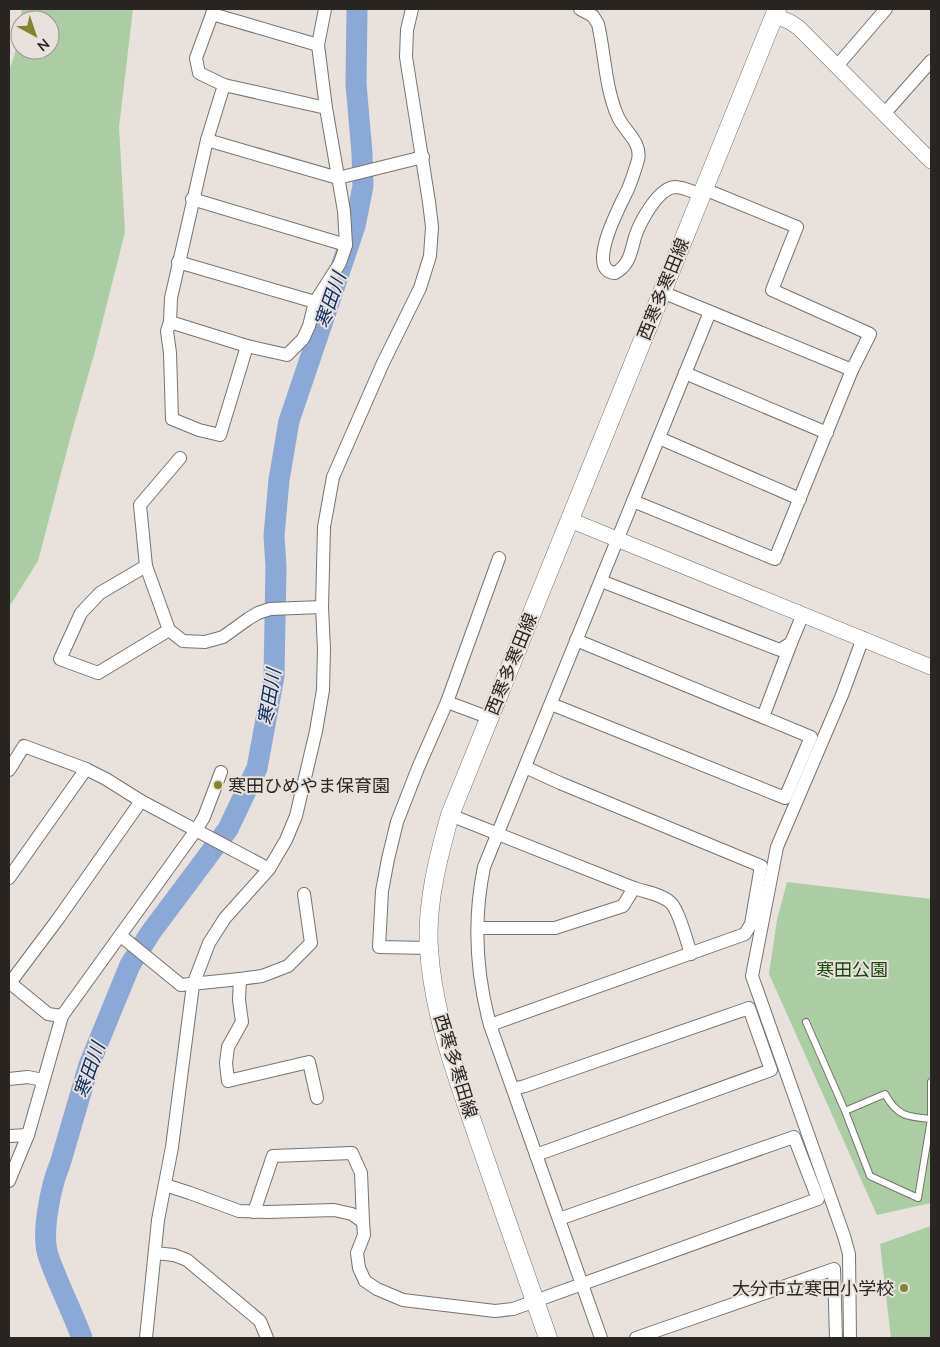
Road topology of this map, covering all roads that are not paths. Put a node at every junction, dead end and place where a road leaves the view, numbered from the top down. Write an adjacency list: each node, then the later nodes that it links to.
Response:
1 (325, 9): 7 (street)
2 (412, 9): 14 (street)
3 (580, 9): 17 (street)
4 (886, 9): 9 (street)
5 (213, 11): 7 (street); 10 (street)
6 (775, 12): 9 (street); 17 (main road, 西寒多寒田線)
7 (318, 45): 11 (street)
8 (931, 61): 12 (street)
9 (837, 66): 12 (street)
10 (224, 85): 11 (street); 13 (street)
11 (326, 108): 16 (street)
12 (884, 114): 15 (street)
13 (207, 140): 16 (street); 18 (street)
14 (423, 157): 16 (street); 38 (street)
15 (931, 161)
16 (338, 178): 19 (street)
17 (702, 192): 21 (main road, 西寒多寒田線); 26 (street)
18 (192, 198): 19 (street); 20 (street)
19 (346, 245): 22 (street)
20 (178, 262): 22 (street); 24 (street)
21 (662, 292): 23 (street); 33 (main road, 西寒多寒田線)
22 (314, 302): 25 (street)
23 (710, 312): 26 (street); 27 (street)
24 (170, 322): 25 (street); 25 (street)
25 (247, 346)
26 (852, 370): 28 (street)
27 (685, 373): 28 (street); 29 (street)
28 (826, 433): 31 (street)
29 (659, 438): 31 (street); 32 (street)
30 (180, 458): 36 (street)
31 (800, 499): 32 (street)
32 (633, 501): 34 (street)
33 (570, 520): 34 (street); 48 (main road, 西寒多寒田線)
34 (618, 539): 37 (street); 39 (street)
35 (499, 558): 45 (street)
36 (146, 566): 40 (street); 40 (street)
37 (600, 581): 42 (street); 43 (street)
38 (322, 606): 40 (street); 57 (street)
39 (802, 614): 41 (street); 43 (street)
40 (169, 630)
41 (863, 638): 44 (street); 95 (street)
42 (576, 640): 46 (street); 47 (street)
43 (791, 643): 47 (street)
44 (931, 667)
45 (447, 702): 48 (street); 63 (street)
46 (551, 704): 47 (street); 49 (street)
47 (763, 717)
48 (490, 718): 54 (main road, 西寒多寒田線)
49 (525, 767): 56 (street); 64 (street)
50 (86, 769): 51 (street); 53 (street); 58 (street)
51 (9, 770)
52 (221, 772): 55 (street)
53 (141, 801): 55 (street); 66 (street)
54 (450, 815): 56 (street); 63 (main road, 西寒多寒田線)
55 (196, 830): 57 (street); 62 (street)
56 (498, 833): 59 (street); 61 (street)
57 (269, 869): 67 (street)
58 (9, 878)
59 (634, 888): 61 (street); 64 (street)
60 (304, 894): 65 (street)
61 (478, 928): 70 (street)
62 (121, 936): 67 (street); 68 (street)
63 (429, 948): 88 (main road, 西寒多寒田線)
64 (691, 954): 70 (street)
65 (240, 979): 67 (street); 75 (street)
66 (9, 982): 68 (street)
67 (193, 985): 82 (street)
68 (62, 1016): 72 (street)
69 (806, 1022): 76 (lane)
70 (490, 1025): 74 (street)
71 (9, 1079): 72 (street)
72 (43, 1080): 78 (street)
73 (931, 1082): 77 (lane)
74 (513, 1089): 80 (street); 80 (street)
75 (317, 1098)
76 (845, 1111): 77 (lane); 77 (lane)
77 (931, 1119)
78 (28, 1135): 79 (street); 81 (street)
79 (9, 1136)
80 (536, 1155): 84 (street)
81 (9, 1180)
82 (165, 1185): 83 (street); 86 (street)
83 (254, 1212): 85 (street); 85 (street)
84 (560, 1219): 87 (street); 87 (street)
85 (363, 1222): 88 (street)
86 (155, 1253): 89 (street); 90 (street)
87 (581, 1284): 88 (street); 92 (street)
88 (534, 1300): 91 (main road, 西寒多寒田線)
89 (146, 1338)
90 (268, 1338)
91 (548, 1338)
92 (601, 1338)
93 (636, 1338): 94 (street)
94 (836, 1338)
95 (850, 1338)

